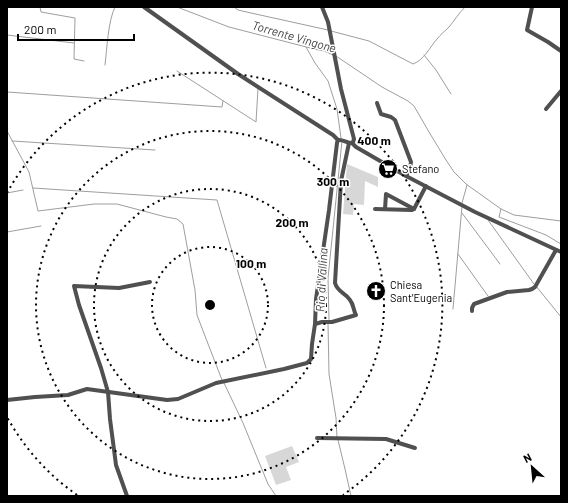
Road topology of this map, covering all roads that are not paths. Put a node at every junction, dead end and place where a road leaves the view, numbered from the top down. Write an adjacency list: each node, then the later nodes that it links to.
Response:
1 (144, 7): 8 (street)
2 (322, 7): 9 (street)
3 (532, 7): 4 (street)
4 (561, 50)
5 (561, 91): 7 (street)
6 (377, 103): 10 (street)
7 (546, 109)
8 (341, 140): 9 (street); 19 (street)
9 (350, 143): 10 (street); 19 (street)
10 (406, 176): 11 (street)
11 (426, 186): 12 (street); 15 (street)
12 (414, 209): 14 (street); 14 (street)
13 (375, 210): 14 (street)
14 (385, 210)
15 (556, 250): 16 (street); 18 (street)
16 (561, 252)
17 (150, 282): 20 (street)
18 (472, 311)
19 (315, 324): 20 (street)
20 (108, 392): 21 (street); 24 (street)
21 (7, 400)
22 (317, 438): 23 (street)
23 (415, 448)
24 (127, 496)

